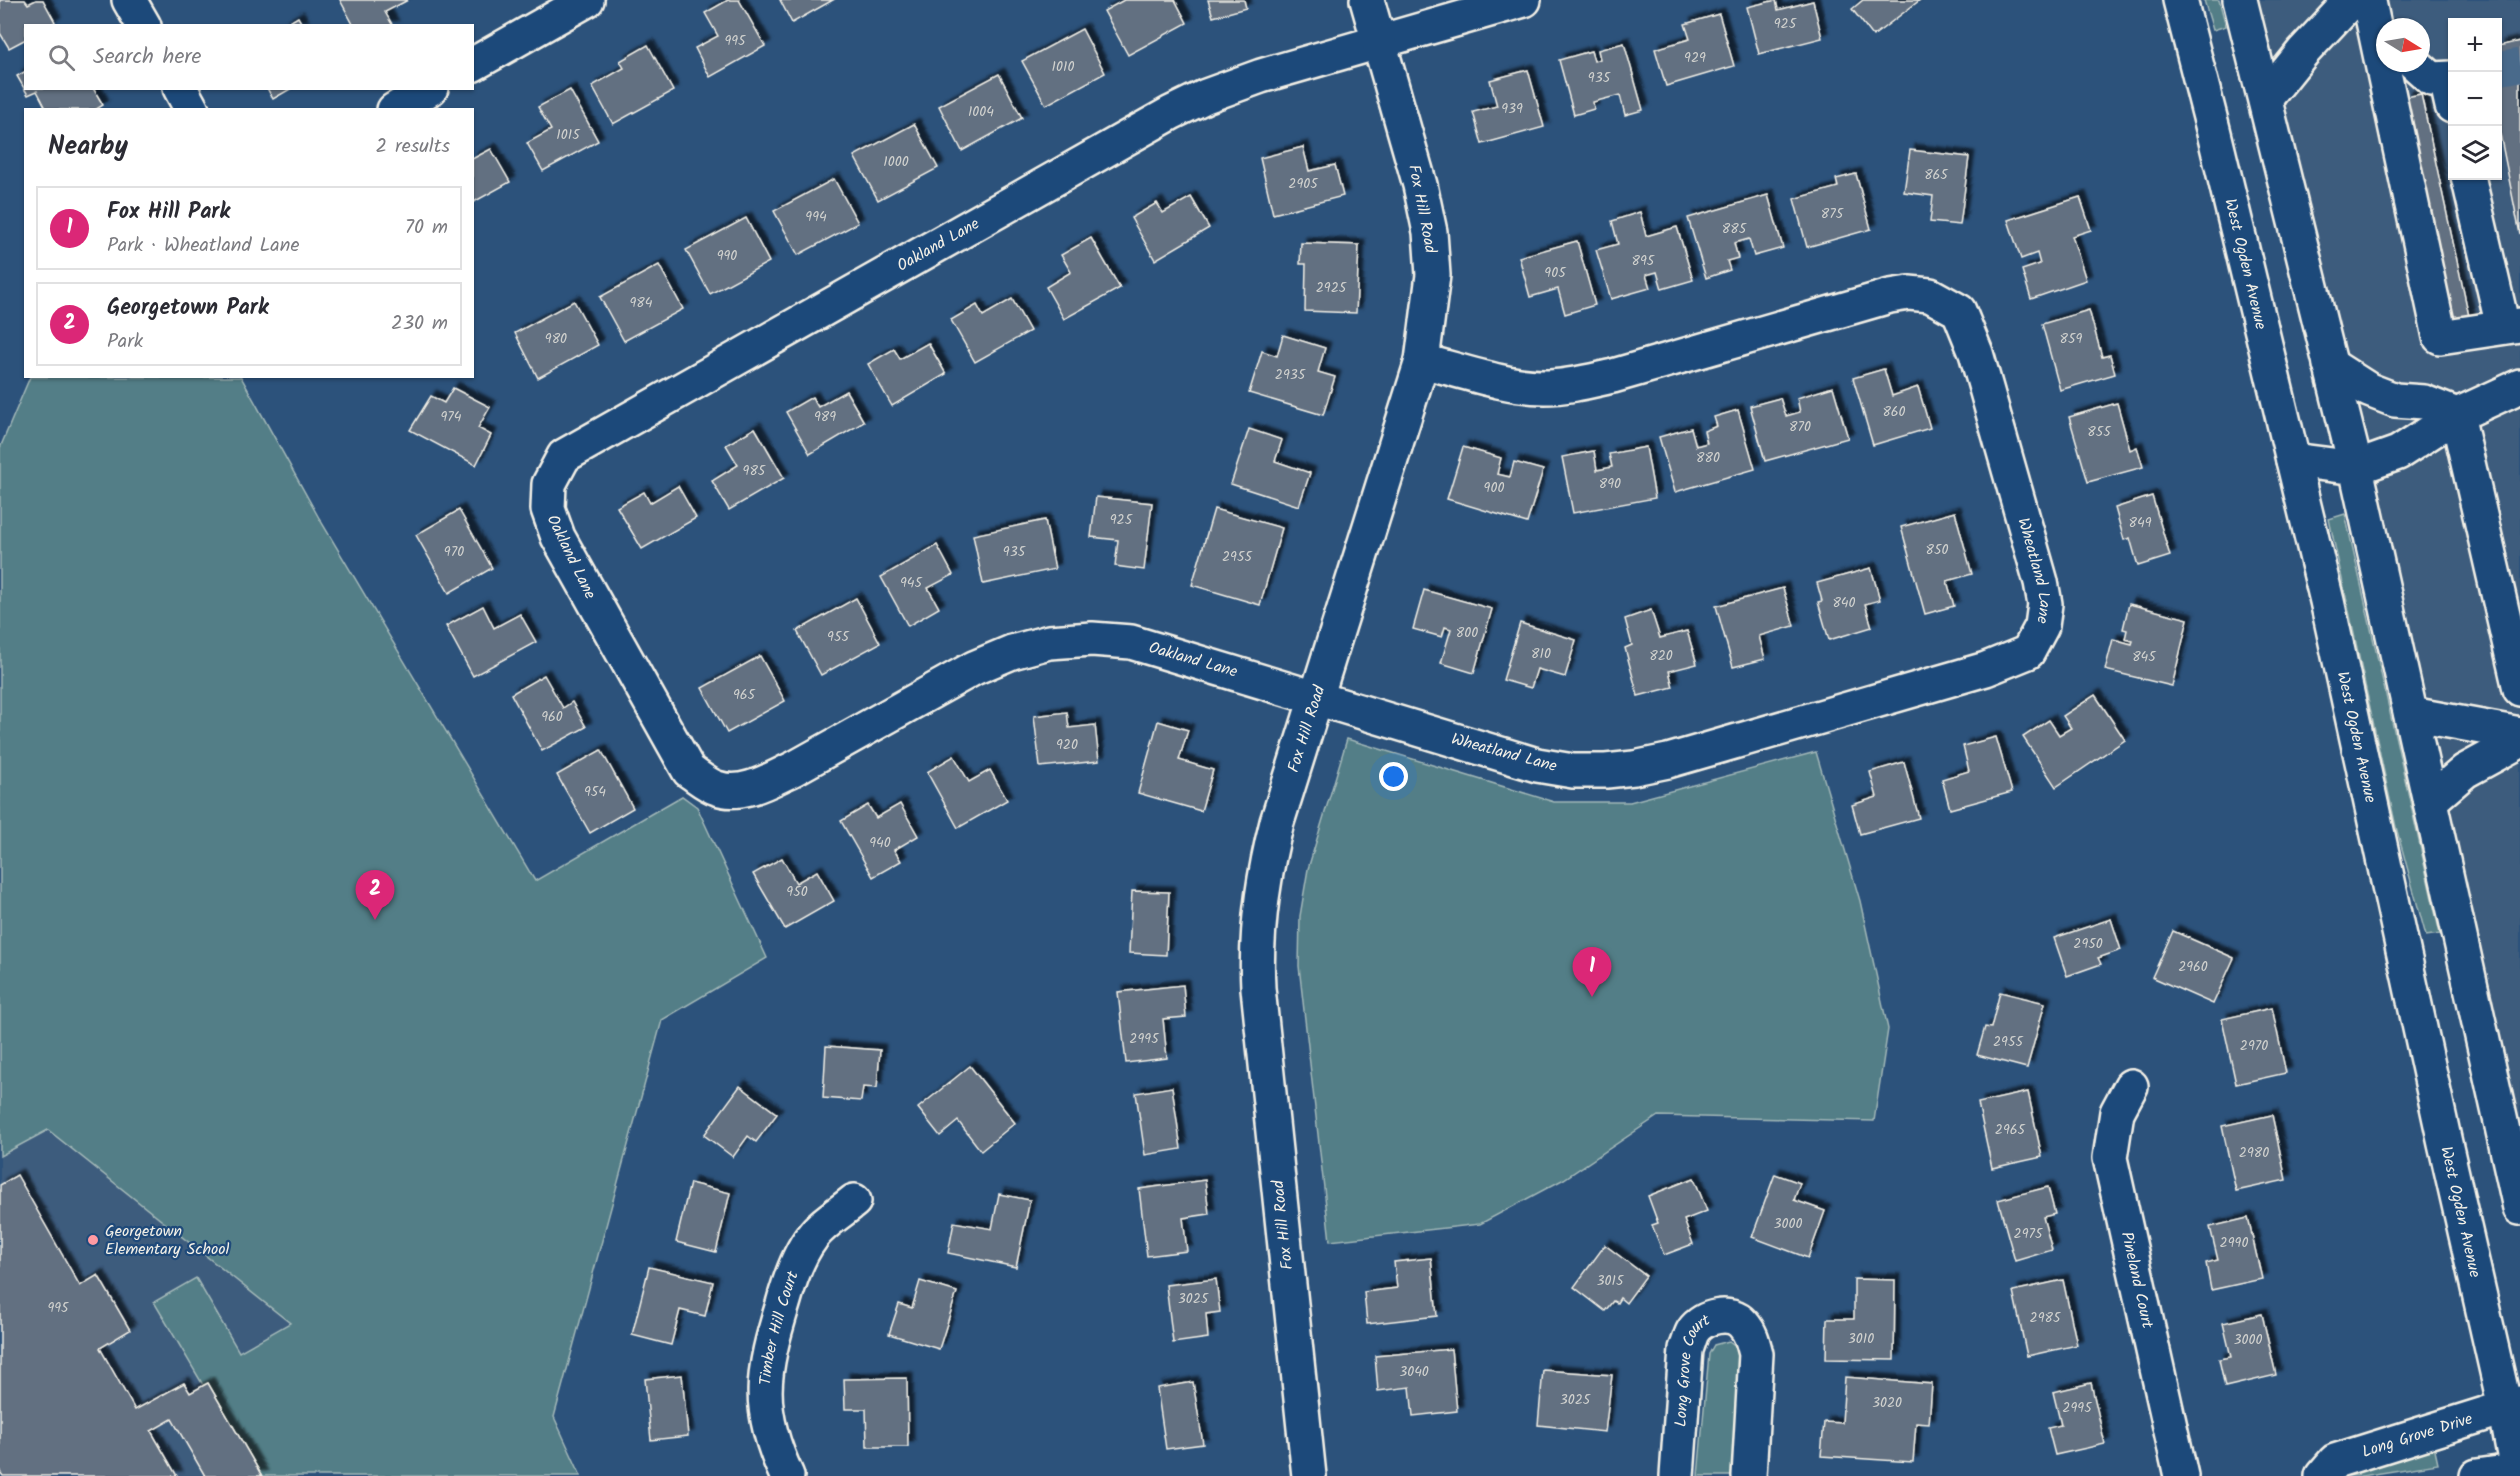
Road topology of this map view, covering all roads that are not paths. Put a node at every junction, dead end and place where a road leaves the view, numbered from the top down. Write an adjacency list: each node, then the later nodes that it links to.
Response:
1 (129, 0): 9 (street)
2 (587, 0): 11 (street)
3 (1367, 0): 10 (street, Fox Hill Road)
4 (1524, 0): 10 (street, Oakland Lane)
5 (2180, 0): 25 (street, West Ogden Avenue)
6 (2240, 0): 16 (street)
7 (2360, 2): 8 (street); 16 (street); 20 (street)
8 (2384, 18)
9 (143, 24)
10 (1379, 42): 21 (street, Fox Hill Road); 28 (street, Oakland Lane)
11 (474, 64)
12 (2424, 72): 13 (street)
13 (2448, 87)
14 (181, 90): 17 (street)
15 (428, 90): 18 (street)
16 (2266, 98): 22 (street)
17 (191, 108)
18 (396, 108)
19 (2469, 180): 20 (street)
20 (2511, 326)
21 (1422, 361): 28 (street, Fox Hill Road); 28 (street, Wheatland Lane)
22 (2330, 364): 24 (street); 26 (street)
23 (2520, 386): 24 (street)
24 (2457, 415): 26 (street); 27 (street)
25 (2293, 460): 26 (street); 37 (street, West Ogden Avenue)
26 (2356, 468): 29 (street)
27 (2520, 689)
28 (1315, 697): 40 (street, Fox Hill Road)
29 (2411, 714): 30 (street); 32 (street)
30 (2520, 734)
31 (2520, 741): 32 (street)
32 (2430, 801): 34 (street)
33 (2131, 1086): 43 (street, Pineland Court)
34 (2510, 1117): 36 (street)
35 (854, 1201): 39 (street, Timber Hill Court)
36 (2520, 1208)
37 (2513, 1405): 38 (street, West Ogden Avenue); 44 (street, Long Grove Drive)
38 (2519, 1472): 45 (street)
39 (787, 1476)
40 (1309, 1476)
41 (1677, 1476): 42 (street, Long Grove Court)
42 (1749, 1476)
43 (2181, 1476)
44 (2322, 1476)
45 (2477, 1476)

